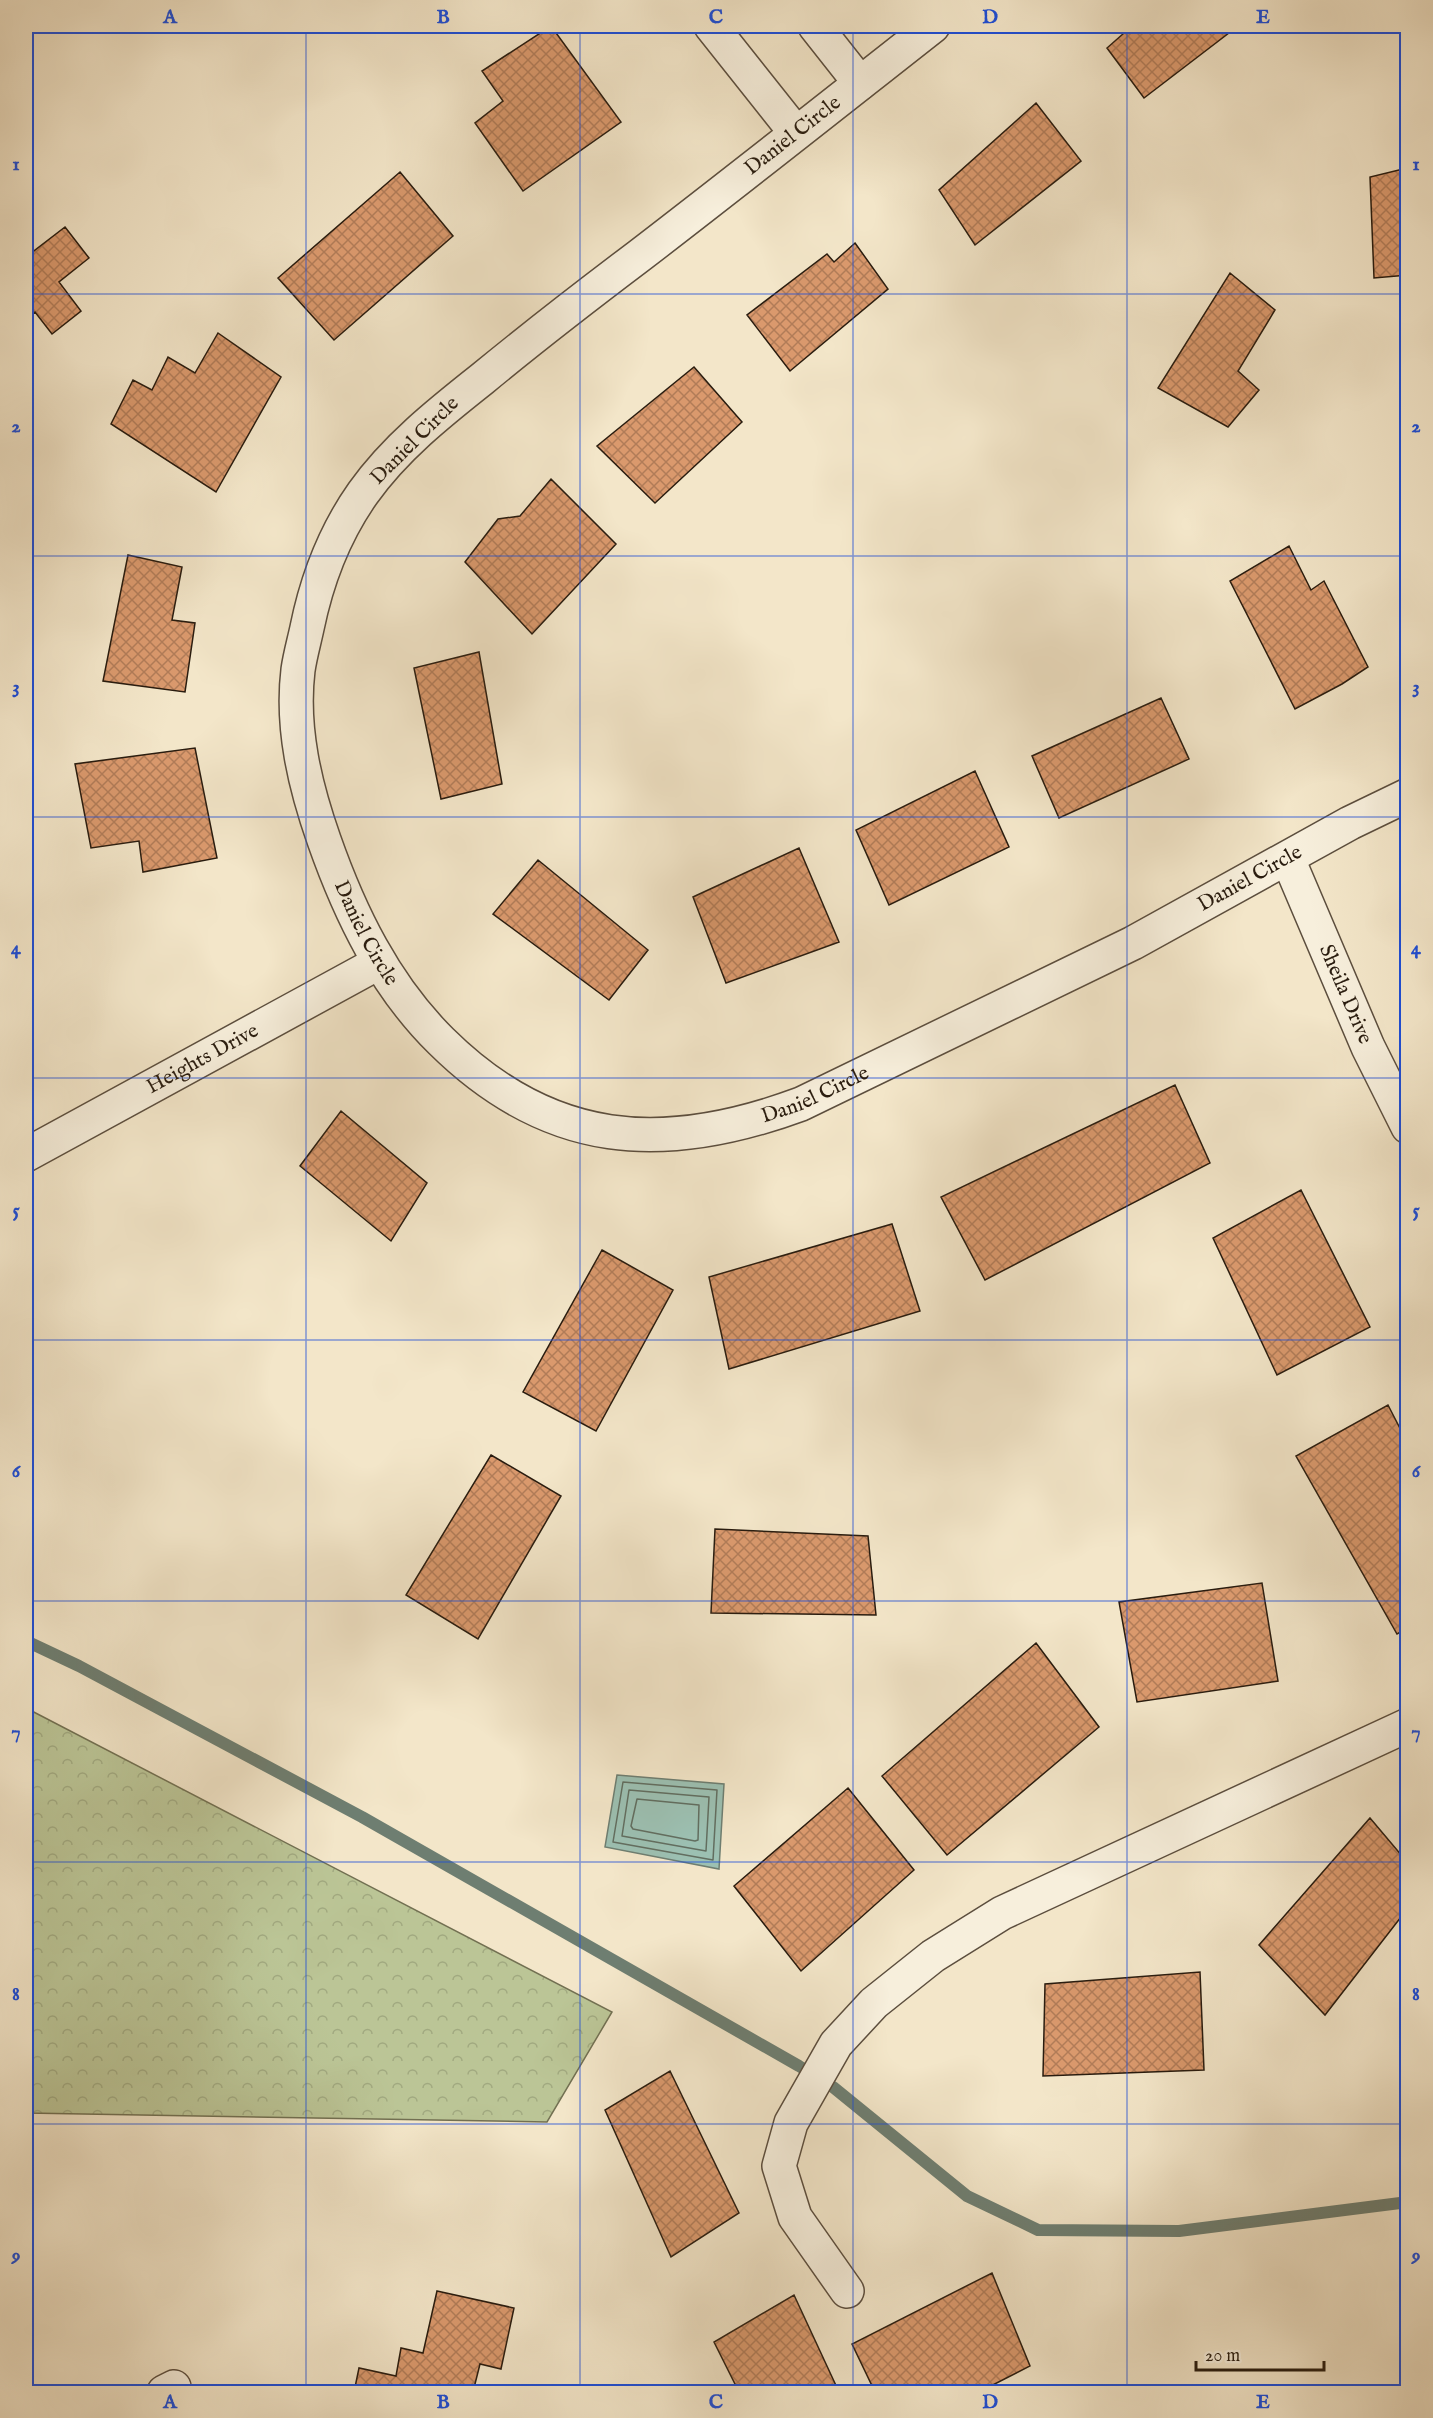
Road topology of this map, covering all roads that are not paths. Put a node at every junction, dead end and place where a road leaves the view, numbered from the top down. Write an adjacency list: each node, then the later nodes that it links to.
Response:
1 (711, 26): 5 (street)
2 (815, 26): 4 (street)
3 (933, 26): 4 (street, Daniel Circle)
4 (860, 83): 5 (street, Daniel Circle)
5 (796, 133): 8 (street, Daniel Circle)
6 (1407, 795): 7 (street, Daniel Circle)
7 (1288, 859): 8 (street, Daniel Circle); 9 (street, Sheila Drive)
8 (378, 963): 10 (street, Heights Drive)
9 (1407, 1128)
10 (26, 1155)
11 (1407, 1725): 12 (street)
12 (847, 2291)

